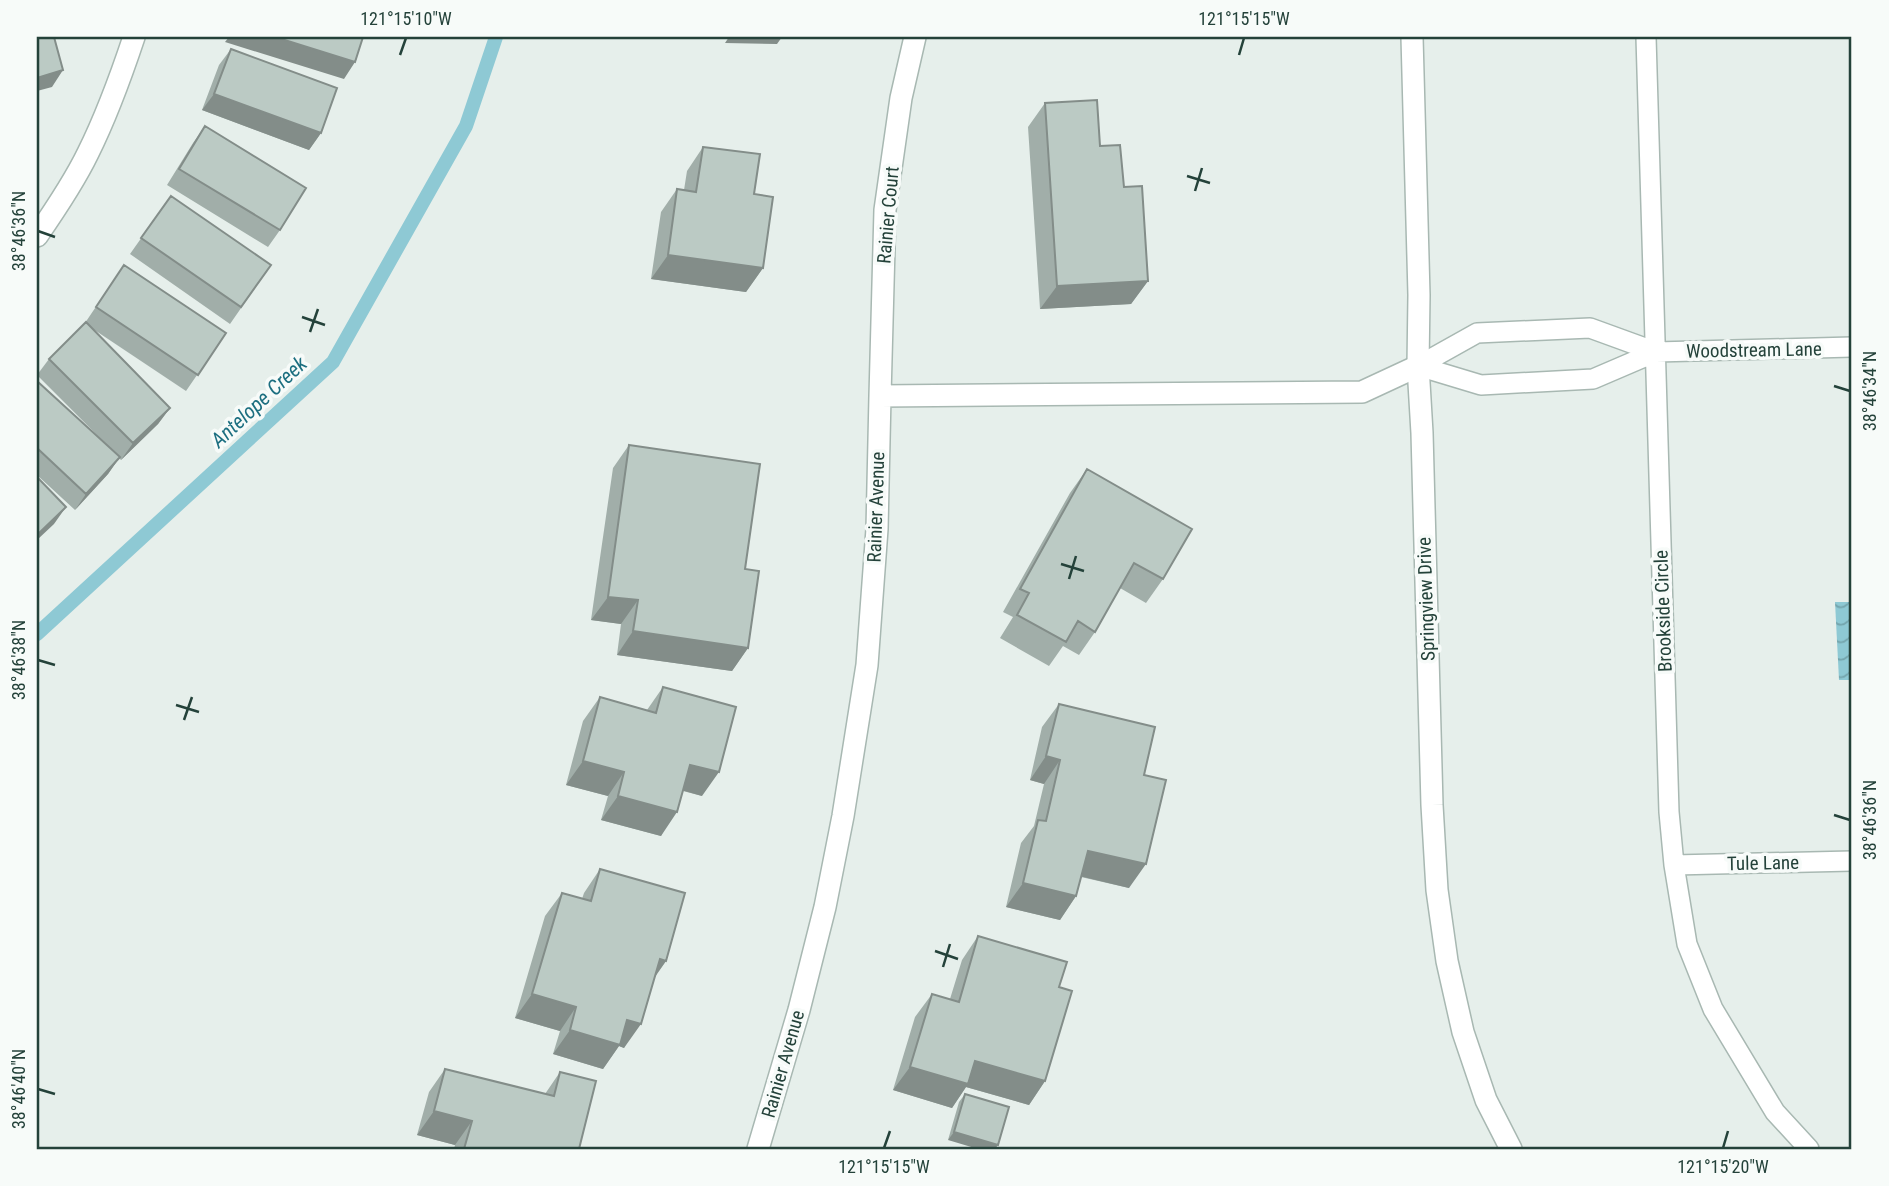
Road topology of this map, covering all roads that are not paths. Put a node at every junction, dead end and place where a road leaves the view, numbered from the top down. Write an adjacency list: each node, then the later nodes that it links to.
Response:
1 (134, 37): 5 (street)
2 (915, 37): 9 (street, Rainier Court)
3 (1412, 37): 8 (street, Springview Drive)
4 (1646, 37): 7 (lane, Brookside Circle)
5 (37, 236)
6 (1852, 347): 7 (lane, Woodstream Lane)
7 (1656, 352): 8 (lane, Woodstream Lane); 8 (lane, Woodstream Lane); 11 (lane, Brookside Circle)
8 (1418, 366): 9 (street); 13 (street, Springview Drive)
9 (880, 396): 12 (street, Rainier Avenue)
10 (1852, 861): 11 (lane, Tule Lane)
11 (1674, 865): 14 (lane, Brookside Circle)
12 (758, 1149)
13 (1511, 1149)
14 (1810, 1149)

